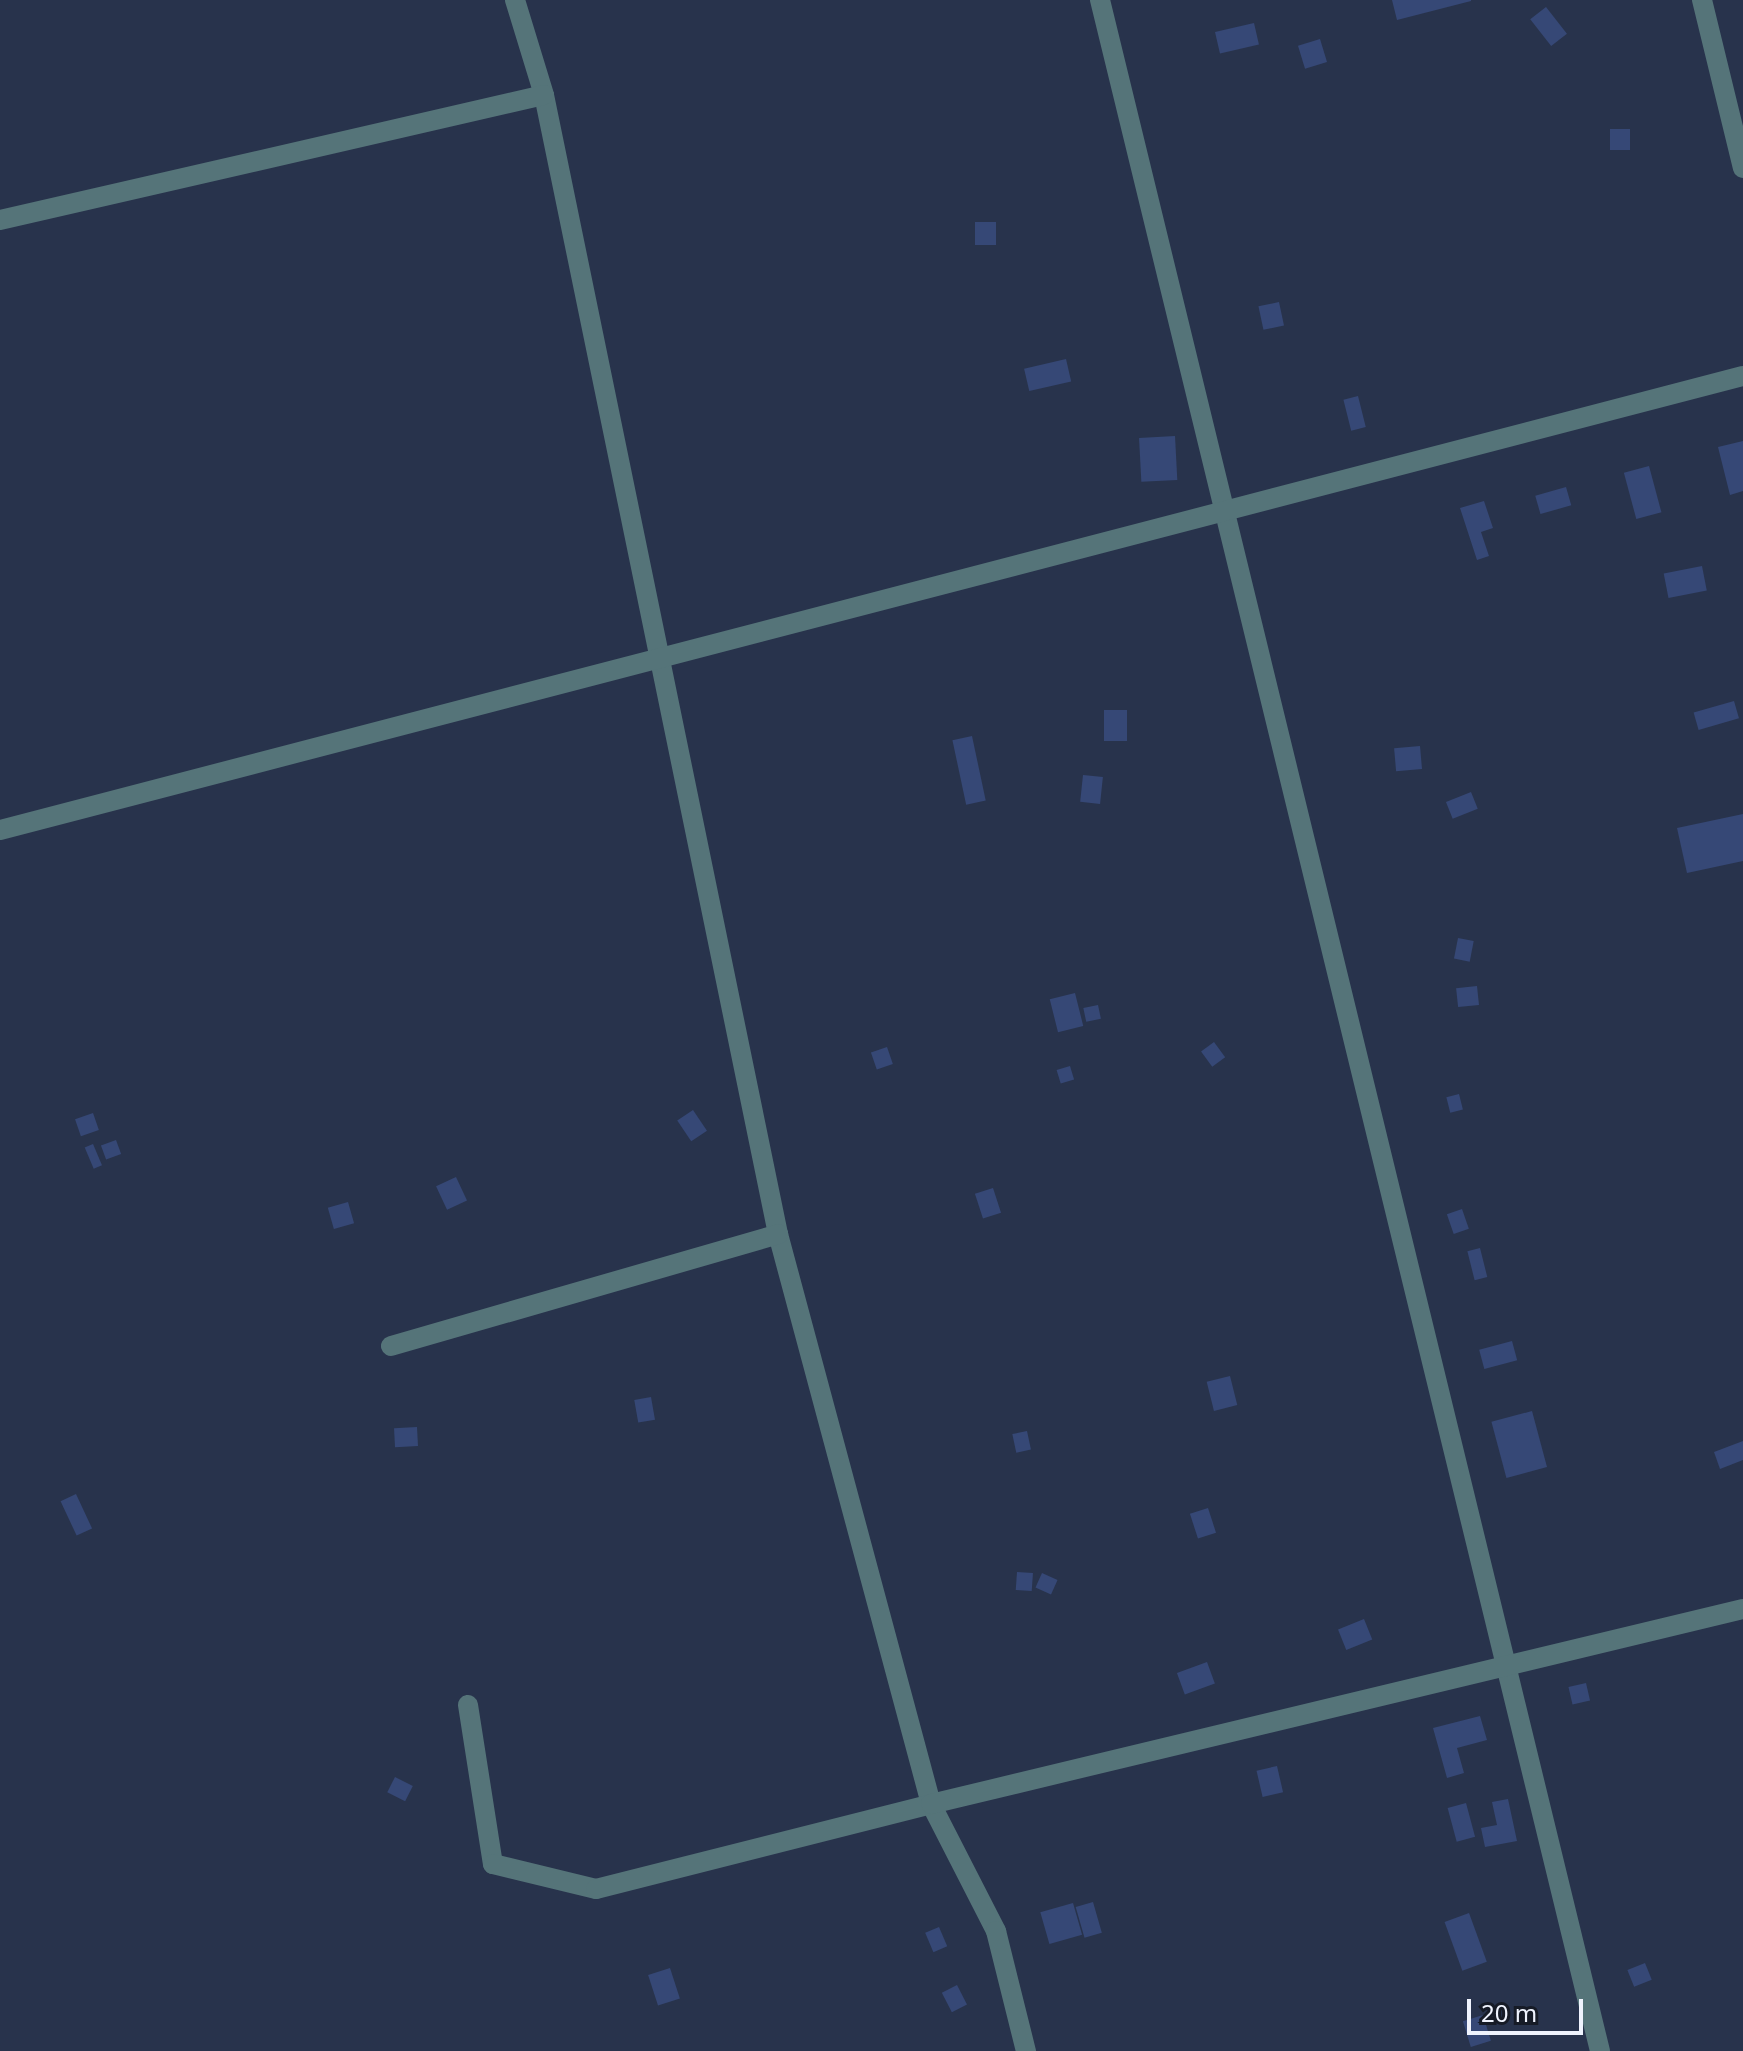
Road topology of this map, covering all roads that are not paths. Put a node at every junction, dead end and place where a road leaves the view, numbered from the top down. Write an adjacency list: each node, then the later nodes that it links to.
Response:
1 (515, 0): 4 (street)
2 (1100, 0): 8 (street)
3 (1702, 0): 5 (street)
4 (544, 95): 6 (street); 9 (street)
5 (1743, 168)
6 (0, 220)
7 (1743, 376): 8 (street)
8 (1225, 513): 9 (street); 14 (street)
9 (659, 659): 10 (street); 11 (street)
10 (0, 830)
11 (778, 1234): 12 (street); 16 (street)
12 (391, 1346)
13 (1743, 1609): 14 (street)
14 (1506, 1664): 16 (street); 18 (street)
15 (468, 1705): 16 (street)
16 (931, 1804): 17 (street)
17 (1026, 2051)
18 (1600, 2051)

